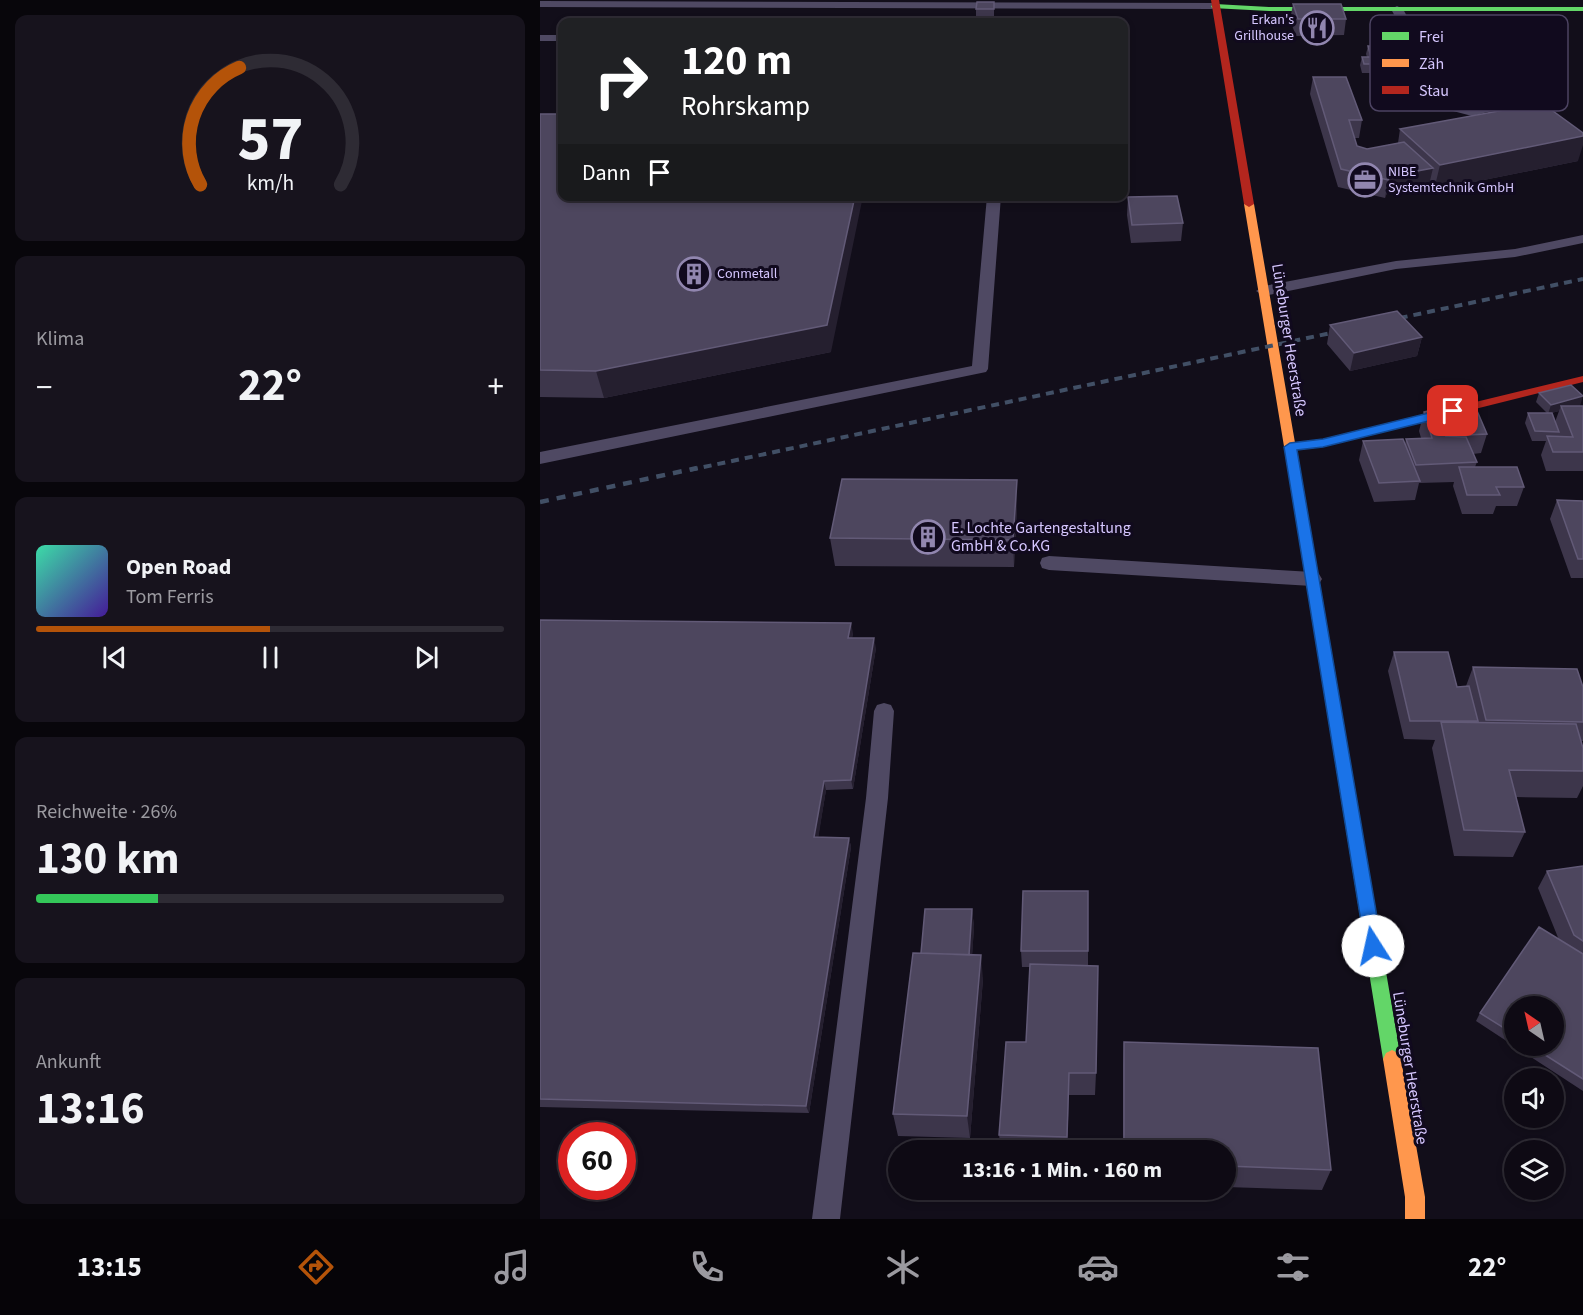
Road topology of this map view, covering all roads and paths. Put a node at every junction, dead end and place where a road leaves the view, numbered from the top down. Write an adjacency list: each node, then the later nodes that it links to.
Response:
1 (1215, 3): 2 (lane); 4 (main road); 11 (main road, Lüneburger Heerstraße)
2 (540, 4)
3 (1487, 5): 4 (main road); 5 (main road)
4 (1397, 9): 6 (lane)
5 (1583, 9)
6 (1400, 15)
7 (540, 38): 8 (lane)
8 (558, 38)
9 (994, 201): 14 (lane)
10 (1583, 238): 11 (lane)
11 (1264, 291): 13 (main road, Lüneburger Heerstraße)
12 (1583, 379): 13 (main road)
13 (1290, 447): 16 (main road, Lüneburger Heerstraße)
14 (540, 458)
15 (1049, 563): 16 (lane)
16 (1312, 579): 19 (main road, Lüneburger Heerstraße)
17 (884, 711): 18 (lane)
18 (826, 1219)
19 (1415, 1219)

